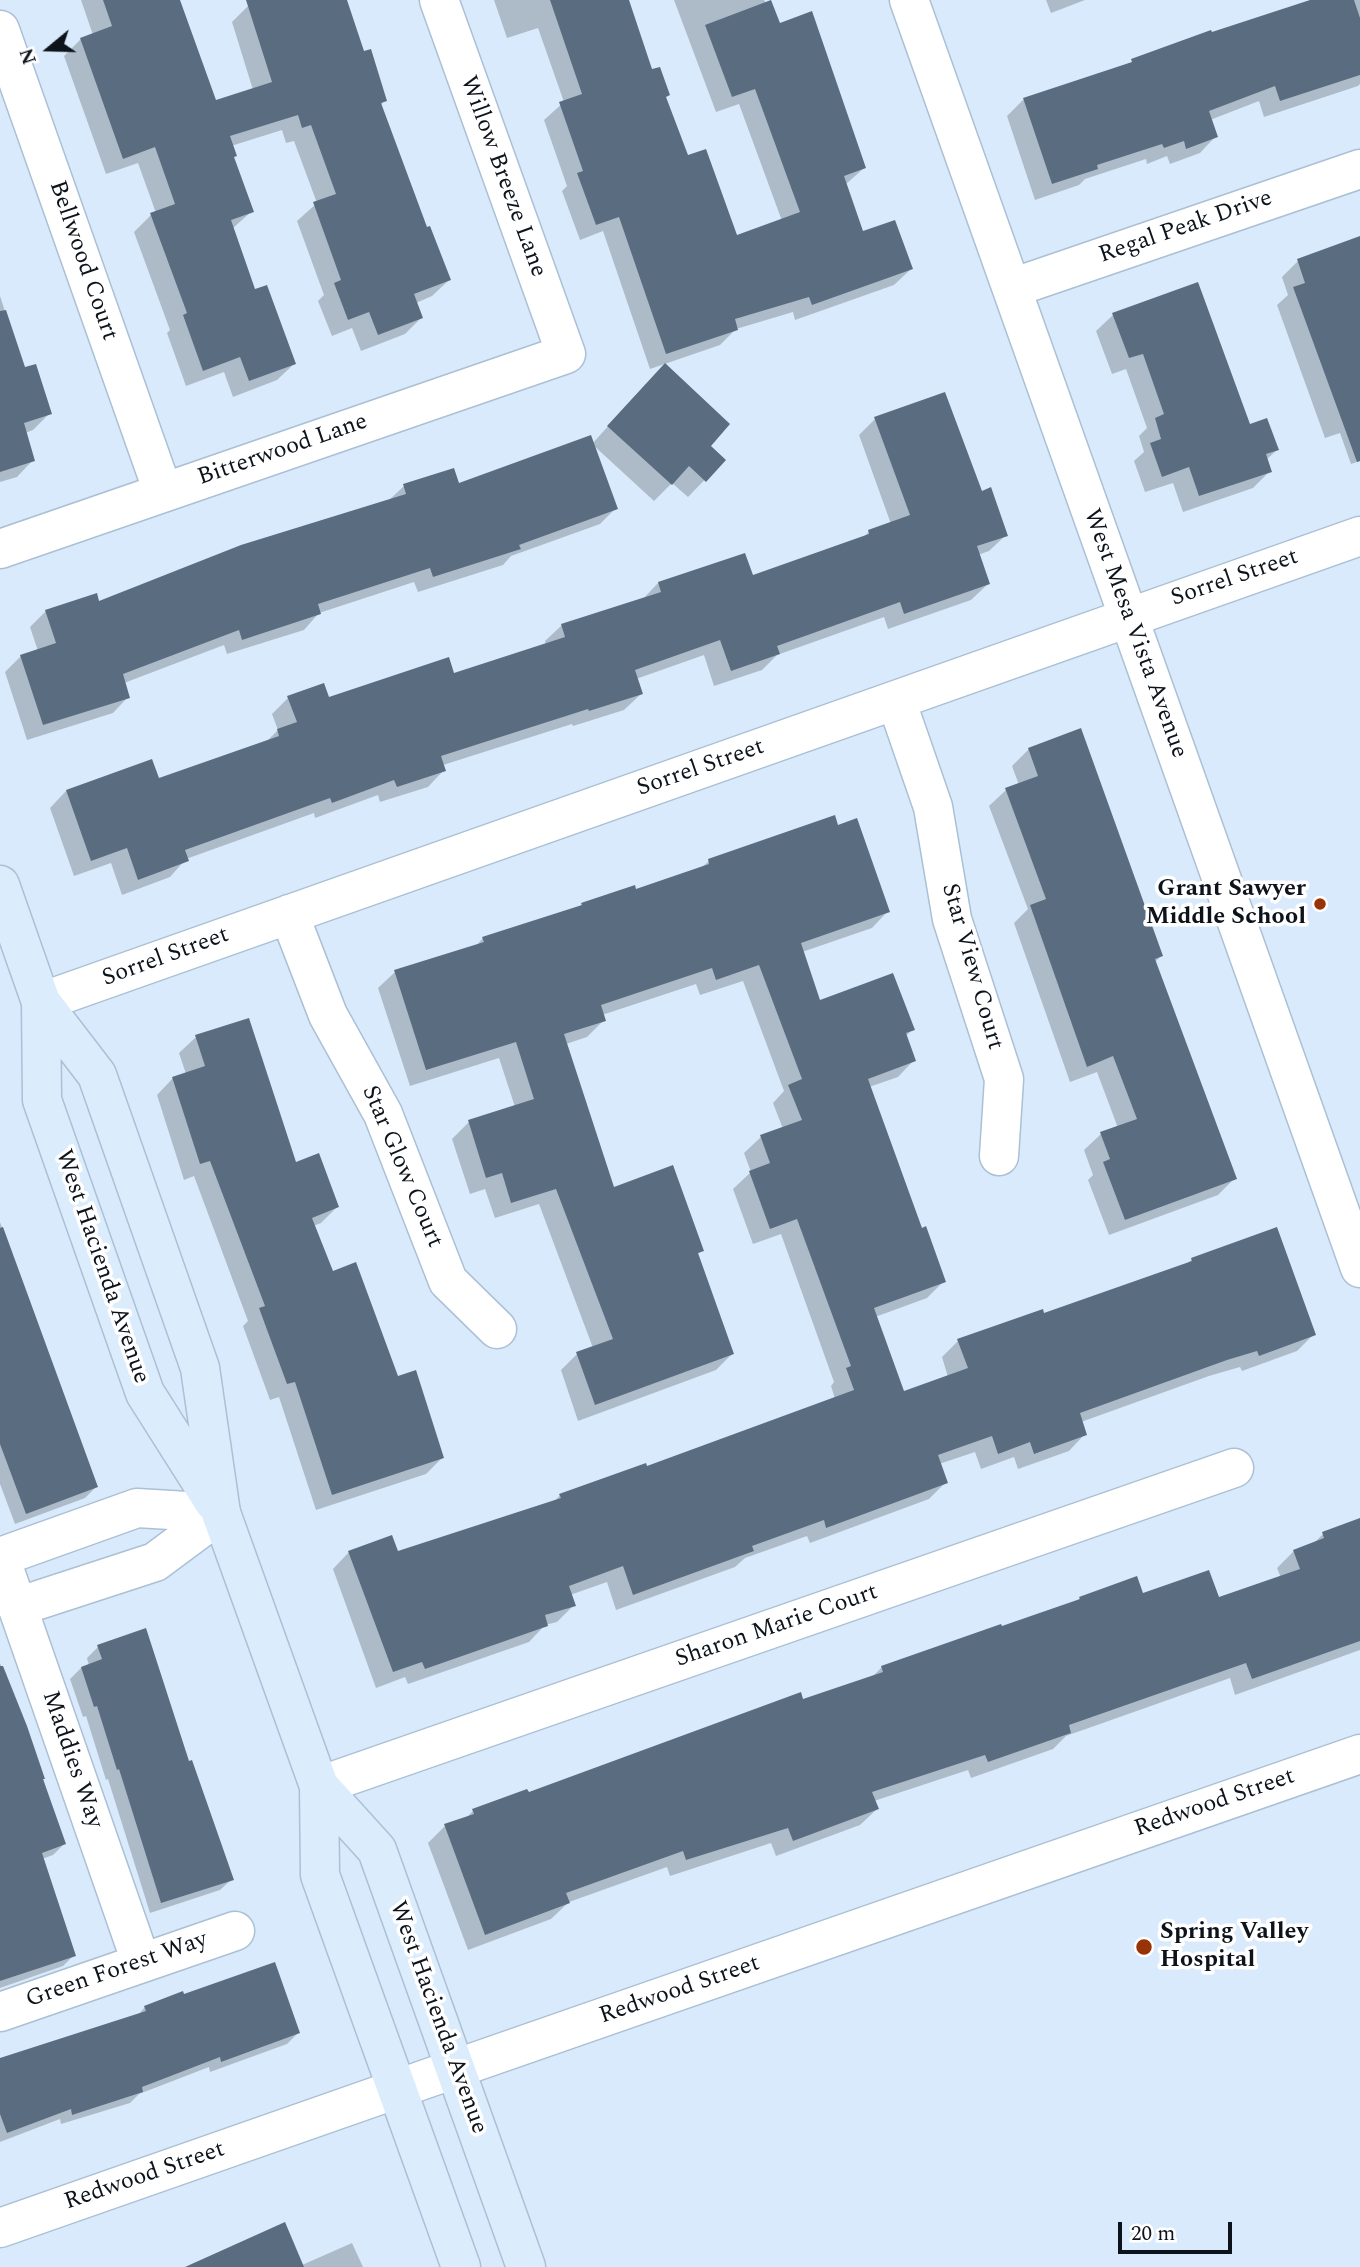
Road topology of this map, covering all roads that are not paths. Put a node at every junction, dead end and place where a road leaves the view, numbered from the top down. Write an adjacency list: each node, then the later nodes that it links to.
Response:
1 (439, 0): 6 (street, Willow Breeze Lane)
2 (909, 0): 5 (street, West Mesa Vista Avenue)
3 (0, 30): 7 (street, Bellwood Court)
4 (1360, 169): 5 (street, Regal Peak Drive)
5 (1012, 288): 10 (street, West Mesa Vista Avenue)
6 (566, 354): 7 (street, Bitterwood Lane)
7 (163, 492): 9 (street, Bitterwood Lane)
8 (1360, 536): 10 (street, Sorrel Street)
9 (0, 549)
10 (1128, 617): 11 (street, Sorrel Street); 16 (street, West Mesa Vista Avenue)
11 (896, 700): 13 (street, Sorrel Street); 15 (street, Star View Court)
12 (0, 886): 14 (main road, West Hacienda Avenue)
13 (289, 914): 14 (street, Sorrel Street); 17 (street, Star Glow Court)
14 (41, 1002): 19 (main road, West Hacienda Avenue); 19 (main road, West Hacienda Avenue)
15 (999, 1156)
16 (1360, 1268)
17 (497, 1329)
18 (1234, 1468): 23 (street, Sharon Marie Court)
19 (221, 1513): 20 (street); 21 (street); 23 (main road, West Hacienda Avenue)
20 (0, 1557): 21 (street, Maddies Way)
21 (17, 1607): 25 (street, Maddies Way)
22 (1360, 1754): 27 (street, Redwood Street)
23 (319, 1786): 27 (main road, West Hacienda Avenue); 28 (main road, West Hacienda Avenue)
24 (235, 1931): 25 (street, Green Forest Way)
25 (141, 1962): 26 (street, Green Forest Way)
26 (0, 2012)
27 (456, 2069): 28 (street, Redwood Street); 31 (main road, West Hacienda Avenue)
28 (397, 2089): 29 (street, Redwood Street); 30 (main road, West Hacienda Avenue)
29 (0, 2228)
30 (461, 2267)
31 (526, 2267)

